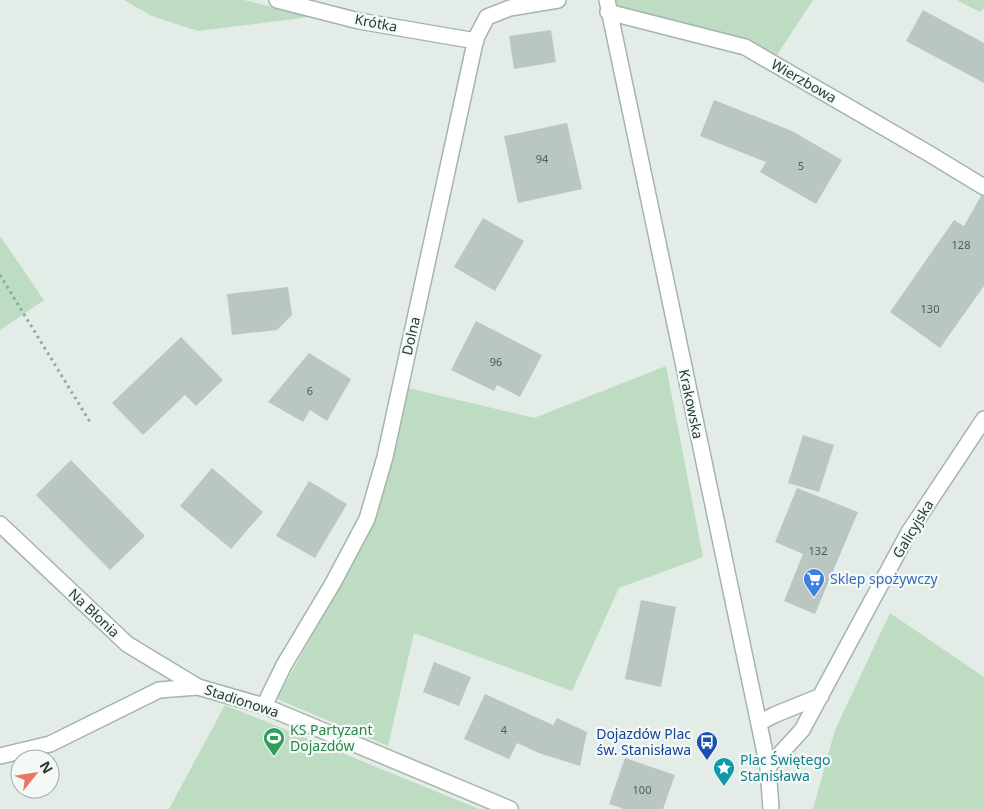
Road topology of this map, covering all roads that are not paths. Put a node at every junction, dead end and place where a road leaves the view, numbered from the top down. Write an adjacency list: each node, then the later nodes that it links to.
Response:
1 (277, 0): 4 (street, Krótka)
2 (558, 0): 4 (street, Dolna)
3 (608, 6): 5 (street, Wierzbowa); 11 (street, Krakowska)
4 (476, 41): 10 (street, Dolna)
5 (984, 187)
6 (984, 419): 9 (street, Galicyjska)
7 (0, 524): 8 (street, Na Błonia)
8 (198, 687): 10 (street, Stadionowa); 12 (street, Stadionowa)
9 (821, 696): 11 (street); 13 (street, Galicyjska)
10 (264, 706): 14 (street, Stadionowa)
11 (759, 723): 13 (street, Krakowska)
12 (0, 756)
13 (768, 767): 15 (street, Krakowska)
14 (510, 809)
15 (771, 809)

